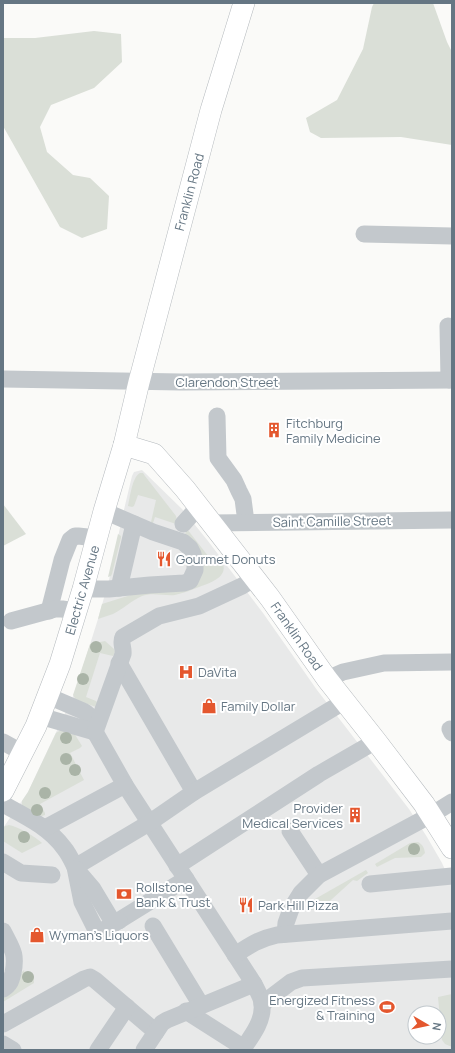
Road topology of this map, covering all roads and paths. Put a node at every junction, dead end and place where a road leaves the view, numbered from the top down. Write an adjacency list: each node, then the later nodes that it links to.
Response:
1 (244, 3): 7 (main road, Franklin Road)
2 (364, 234): 3 (street)
3 (452, 236)
4 (448, 326): 6 (street)
5 (3, 379): 7 (street, Clarendon Street)
6 (451, 380): 7 (street, Clarendon Street)
7 (139, 382): 9 (main road, Electric Avenue)
8 (217, 416): 14 (street)
9 (124, 445): 10 (main road, Franklin Road); 11 (main road, Electric Avenue)
10 (200, 506): 13 (main road, Franklin Road); 16 (street)
11 (104, 511): 15 (street); 17 (main road, Electric Avenue)
12 (452, 520): 14 (street, Saint Camille Street)
13 (212, 522): 14 (street, Saint Camille Street); 18 (main road, Franklin Road)
14 (246, 522)
15 (134, 524): 19 (street); 19 (street)
16 (183, 524)
17 (97, 538): 20 (main road, Electric Avenue); 21 (street)
18 (255, 578): 25 (street); 26 (main road, Franklin Road)
19 (119, 588): 20 (street)
20 (83, 589): 22 (main road, Electric Avenue)
21 (49, 611): 22 (street); 23 (street)
22 (76, 611): 27 (main road, Electric Avenue)
23 (11, 621)
24 (452, 662): 26 (street)
25 (119, 663): 30 (street); 36 (street)
26 (327, 679): 28 (main road, Franklin Road)
27 (48, 696): 29 (main road, Electric Avenue); 30 (street)
28 (345, 701): 31 (main road, Franklin Road); 36 (street)
29 (40, 716): 30 (street); 33 (main road, Electric Avenue)
30 (94, 732): 34 (street)
31 (376, 741): 39 (main road, Franklin Road); 46 (street)
32 (3, 742): 33 (street)
33 (23, 753): 35 (main road, Electric Avenue)
34 (125, 785): 40 (street); 41 (street)
35 (3, 791)
36 (194, 792): 40 (street)
37 (452, 802): 39 (street)
38 (3, 804): 41 (street)
39 (431, 815): 43 (main road, Franklin Road); 48 (street)
40 (149, 823): 45 (street); 46 (street)
41 (45, 828): 45 (street)
42 (290, 831): 48 (street)
43 (452, 848)
44 (3, 862): 47 (street)
45 (75, 867): 46 (street)
46 (182, 873): 56 (street)
47 (52, 875)
48 (319, 875): 54 (street)
49 (452, 876): 50 (street)
50 (370, 884)
51 (452, 920): 54 (street)
52 (153, 926): 63 (street)
53 (3, 931): 58 (street)
54 (285, 934): 56 (street)
55 (3, 949): 58 (street)
56 (235, 955): 59 (street)
57 (452, 969): 61 (street)
58 (12, 974): 60 (street)
59 (254, 984): 61 (street); 63 (street)
60 (3, 989)
61 (262, 1004): 67 (street)
62 (127, 1007): 64 (street); 66 (street); 69 (street)
63 (194, 1008): 66 (street); 67 (street)
64 (3, 1024)
65 (3, 1044): 68 (street)
66 (152, 1044)
67 (243, 1049)
68 (13, 1050)
69 (98, 1050)

